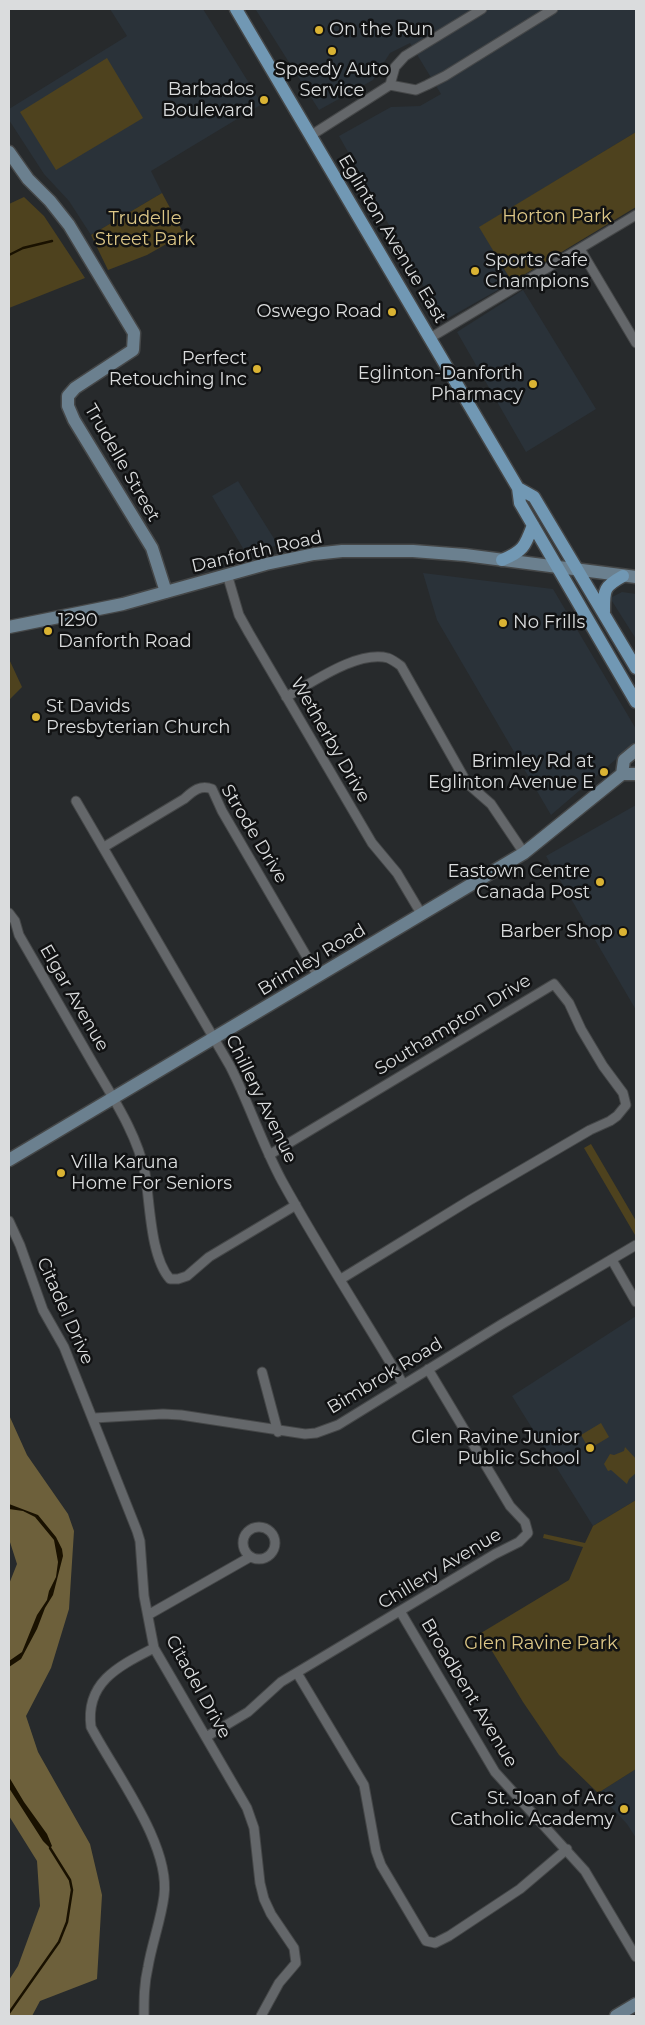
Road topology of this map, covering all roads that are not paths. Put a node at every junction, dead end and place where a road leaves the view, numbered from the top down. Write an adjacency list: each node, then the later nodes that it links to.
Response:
1 (236, 9): 5 (main road, Eglinton Avenue East)
2 (482, 9): 4 (street)
3 (553, 9): 4 (street)
4 (390, 86): 5 (street)
5 (310, 136): 9 (main road, Eglinton Avenue East)
6 (9, 152): 18 (main road, Trudelle Street)
7 (636, 215): 8 (street)
8 (580, 249): 9 (street); 10 (street)
9 (430, 338): 11 (main road, Eglinton Avenue East)
10 (636, 343)
11 (518, 488): 12 (main road, Eglinton Avenue East); 15 (main road, Eglinton Avenue East)
12 (533, 524): 13 (main road); 14 (main road, Eglinton Avenue East)
13 (502, 560): 14 (main road, Danforth Road); 16 (main road, Danforth Road)
14 (557, 566): 15 (main road, Danforth Road); 23 (main road, Eglinton Avenue East)
15 (577, 569): 17 (main road, Danforth Road); 19 (main road, Eglinton Avenue East)
16 (227, 574): 18 (main road, Danforth Road); 22 (street, Wetherby Drive)
17 (630, 577): 19 (main road)
18 (166, 592): 20 (main road, Danforth Road)
19 (604, 615): 21 (main road, Eglinton Avenue East)
20 (9, 627)
21 (636, 668)
22 (286, 697): 29 (street); 31 (street, Wetherby Drive)
23 (636, 702)
24 (636, 750): 25 (main road, Brimley Road)
25 (622, 774): 26 (main road); 29 (main road, Brimley Road)
26 (636, 774)
27 (76, 801): 28 (street, Chillery Avenue)
28 (104, 847): 32 (street, Strode Drive); 33 (street, Chillery Avenue)
29 (524, 853): 31 (main road, Brimley Road)
30 (9, 913): 34 (street, Elgar Avenue)
31 (422, 914): 32 (main road, Brimley Road)
32 (318, 976): 33 (main road, Brimley Road)
33 (214, 1038): 34 (main road, Brimley Road); 35 (street, Chillery Avenue)
34 (113, 1098): 36 (main road, Brimley Road); 37 (street, Elgar Avenue)
35 (270, 1155): 37 (street, Chillery Avenue); 41 (street, Southampton Drive)
36 (9, 1158)
37 (296, 1205): 41 (street, Chillery Avenue)
38 (9, 1221): 46 (street, Citadel Drive)
39 (636, 1245): 40 (street, Bimbrok Road)
40 (612, 1260): 42 (street); 43 (street, Bimbrok Road)
41 (341, 1279): 45 (street, Chillery Avenue)
42 (636, 1302)
43 (428, 1369): 45 (street, Bimbrok Road); 49 (street, Chillery Avenue)
44 (262, 1372): 47 (street)
45 (404, 1384): 47 (street, Bimbrok Road)
46 (94, 1418): 47 (street, Bimbrok Road); 50 (street, Citadel Drive)
47 (278, 1432)
48 (250, 1557): 50 (street)
49 (400, 1611): 52 (street, Chillery Avenue); 54 (street, Broadbent Avenue)
50 (148, 1616): 51 (street, Citadel Drive)
51 (154, 1648): 53 (street, Citadel Drive); 57 (street)
52 (297, 1673): 53 (street, Chillery Avenue); 54 (street)
53 (206, 1737): 58 (street, Citadel Drive)
54 (567, 1849): 55 (street, Broadbent Avenue)
55 (636, 1957)
56 (636, 2004): 59 (main road)
57 (144, 2016)
58 (261, 2016)
59 (616, 2016)

